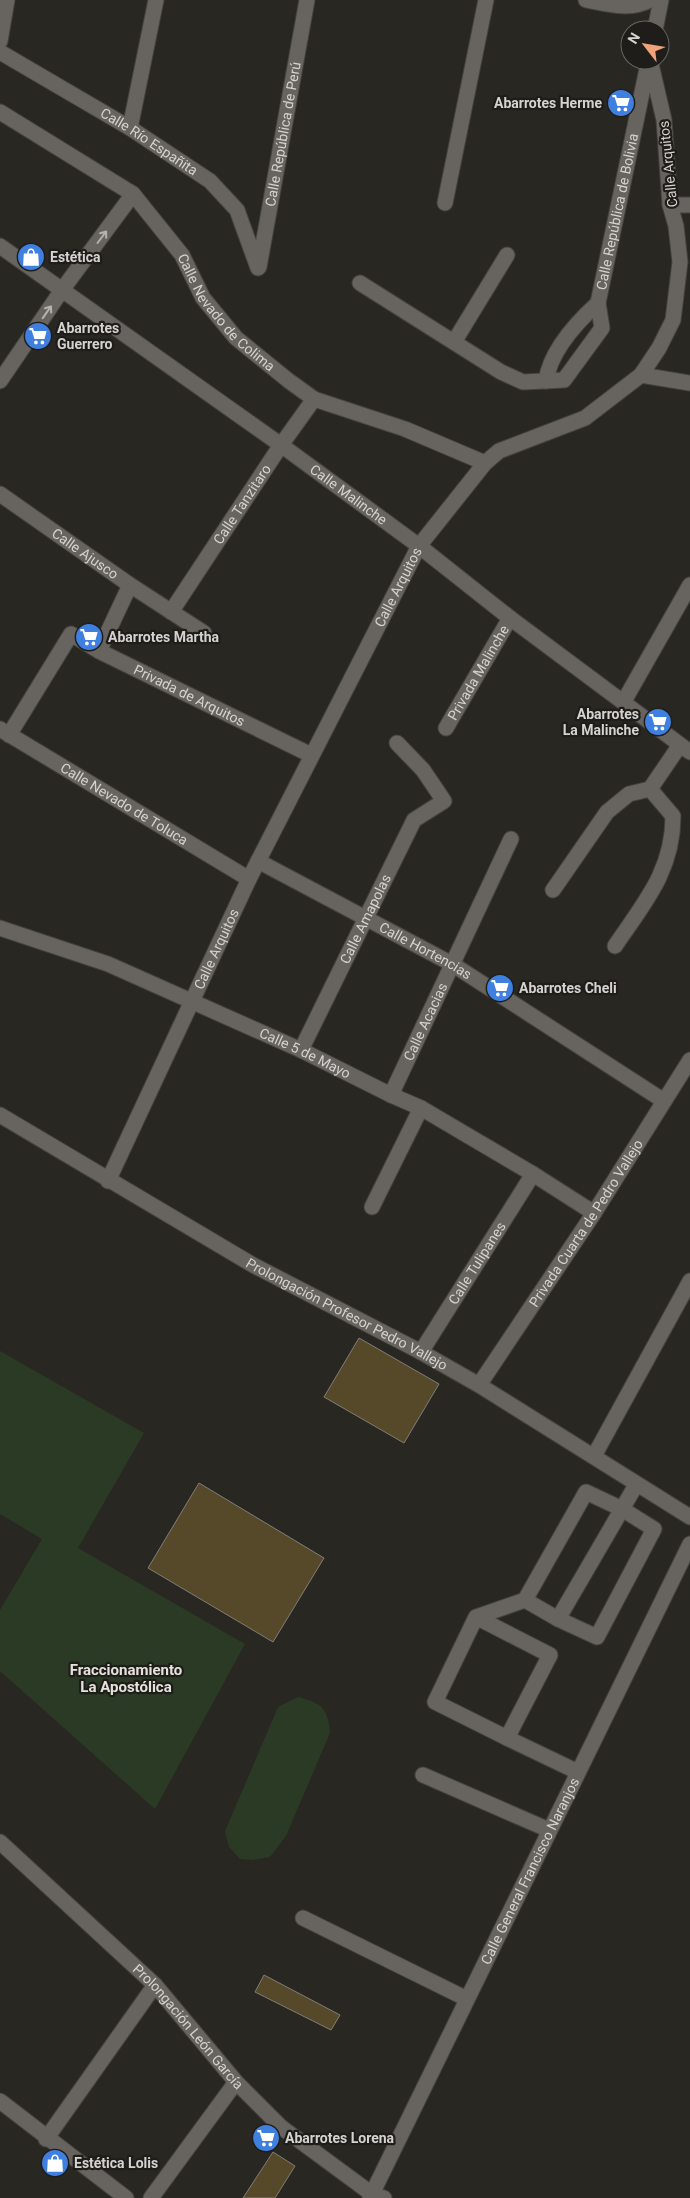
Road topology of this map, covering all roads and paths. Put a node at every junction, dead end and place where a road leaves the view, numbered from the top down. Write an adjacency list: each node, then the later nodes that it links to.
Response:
1 (7, 0): 9 (street)
2 (156, 0): 14 (street)
3 (307, 0): 21 (street, Calle República de Perú)
4 (486, 0): 16 (street)
5 (586, 0): 6 (street)
6 (650, 0)
7 (661, 0): 8 (street)
8 (657, 20)
9 (0, 41)
10 (0, 52): 14 (street, Calle Río Españita)
11 (647, 70): 25 (street, Calle República de Bolivia)
12 (652, 70): 17 (street, Calle Arquitos)
13 (0, 112): 15 (street, Calle Nevado de Colima)
14 (130, 128): 21 (street, Calle Río Españita)
15 (134, 194): 23 (street, one-way to 15); 31 (street, Calle Nevado de Colima)
16 (445, 203)
17 (670, 204): 18 (street); 24 (street, Calle Arquitos)
18 (690, 205)
19 (0, 246): 23 (street, Calle Malinche)
20 (507, 255): 26 (street)
21 (258, 268)
22 (360, 283): 26 (street)
23 (62, 290): 28 (street, one-way to 23); 32 (street, Calle Malinche)
24 (684, 296): 27 (street, Calle Arquitos)
25 (598, 304): 29 (street, Calle República de Bolivia); 29 (street, Calle República de Bolivia)
26 (454, 342): 29 (street)
27 (642, 375): 30 (street); 33 (street, Calle Arquitos)
28 (0, 381)
29 (546, 381)
30 (690, 382)
31 (314, 399): 32 (street, Calle Tanzitaro); 33 (street, Calle Nevado de Colima)
32 (281, 444): 35 (street, Calle Malinche); 38 (street, Calle Tanzitaro)
33 (485, 463): 35 (street, Calle Arquitos)
34 (0, 494): 36 (street, Calle Ajusco)
35 (419, 546): 39 (street, Calle Malinche); 47 (street, Calle Arquitos)
36 (130, 585): 38 (street, Calle Ajusco); 41 (street)
37 (690, 585): 42 (street)
38 (171, 612): 40 (street, Calle Ajusco)
39 (510, 618): 42 (street, Calle Malinche); 43 (street, Privada Malinche)
40 (204, 633)
41 (99, 650): 44 (street, Privada de Arquitos); 47 (street, Privada de Arquitos)
42 (624, 701): 46 (street, Calle Malinche)
43 (446, 728)
44 (4, 732): 51 (street, Calle Nevado de Toluca)
45 (397, 743): 53 (street, Calle Amapolas)
46 (685, 748): 48 (street)
47 (311, 755): 50 (street, Calle Arquitos)
48 (650, 789): 52 (street); 55 (street)
49 (511, 839): 56 (street, Calle Acacias)
50 (258, 861): 51 (street, Calle Arquitos); 53 (street, Calle Hortencias)
51 (249, 879): 57 (street, Calle Arquitos)
52 (553, 890)
53 (367, 917): 56 (street, Calle Hortencias); 58 (street, Calle Amapolas)
54 (0, 928): 57 (street, Calle 5 de Mayo)
55 (615, 946)
56 (452, 964): 60 (street, Calle Acacias); 61 (street, Calle Hortencias)
57 (191, 1001): 58 (street, Calle 5 de Mayo); 65 (street, Calle Arquitos)
58 (301, 1050): 60 (street, Calle 5 de Mayo)
59 (690, 1060): 61 (street, Privada Cuarta de Pedro Vallejo)
60 (391, 1095): 62 (street, Calle 5 de Mayo)
61 (664, 1100): 67 (street, Privada Cuarta de Pedro Vallejo)
62 (421, 1108): 64 (street, Calle 5 de Mayo); 66 (street)
63 (0, 1115): 65 (street, Prolongación Profesor Pedro Vallejo)
64 (533, 1174): 67 (street, Calle 5 de Mayo); 69 (street, Calle Tulipanes)
65 (108, 1180): 69 (street, Prolongación Profesor Pedro Vallejo)
66 (372, 1207)
67 (594, 1213): 70 (street, Privada Cuarta de Pedro Vallejo)
68 (690, 1281): 71 (street)
69 (421, 1352): 70 (street, Prolongación Profesor Pedro Vallejo)
70 (479, 1385): 71 (street, Prolongación Profesor Pedro Vallejo)
71 (594, 1456): 72 (street, Prolongación Profesor Pedro Vallejo)
72 (636, 1485): 73 (street); 74 (street, Prolongación Profesor Pedro Vallejo)
73 (622, 1509): 76 (street); 78 (street); 78 (street)
74 (690, 1517)
75 (690, 1544): 80 (street, Calle General Francisco Naranjos)
76 (525, 1600): 77 (street); 78 (street)
77 (476, 1617): 79 (street); 79 (street)
78 (558, 1619)
79 (507, 1738): 80 (street)
80 (578, 1772): 82 (street, Calle General Francisco Naranjos)
81 (423, 1775): 82 (street)
82 (549, 1830): 86 (street, Calle General Francisco Naranjos)
83 (0, 1842): 85 (street, Prolongación León García)
84 (303, 1918): 86 (street)
85 (155, 1985): 87 (street, Prolongación León García); 89 (street)
86 (467, 1999): 90 (street, Calle General Francisco Naranjos)
87 (236, 2082): 90 (street, Prolongación León García); 92 (street)
88 (0, 2101): 89 (street)
89 (46, 2138): 91 (street)
90 (375, 2197)
91 (126, 2198)
92 (151, 2198)

